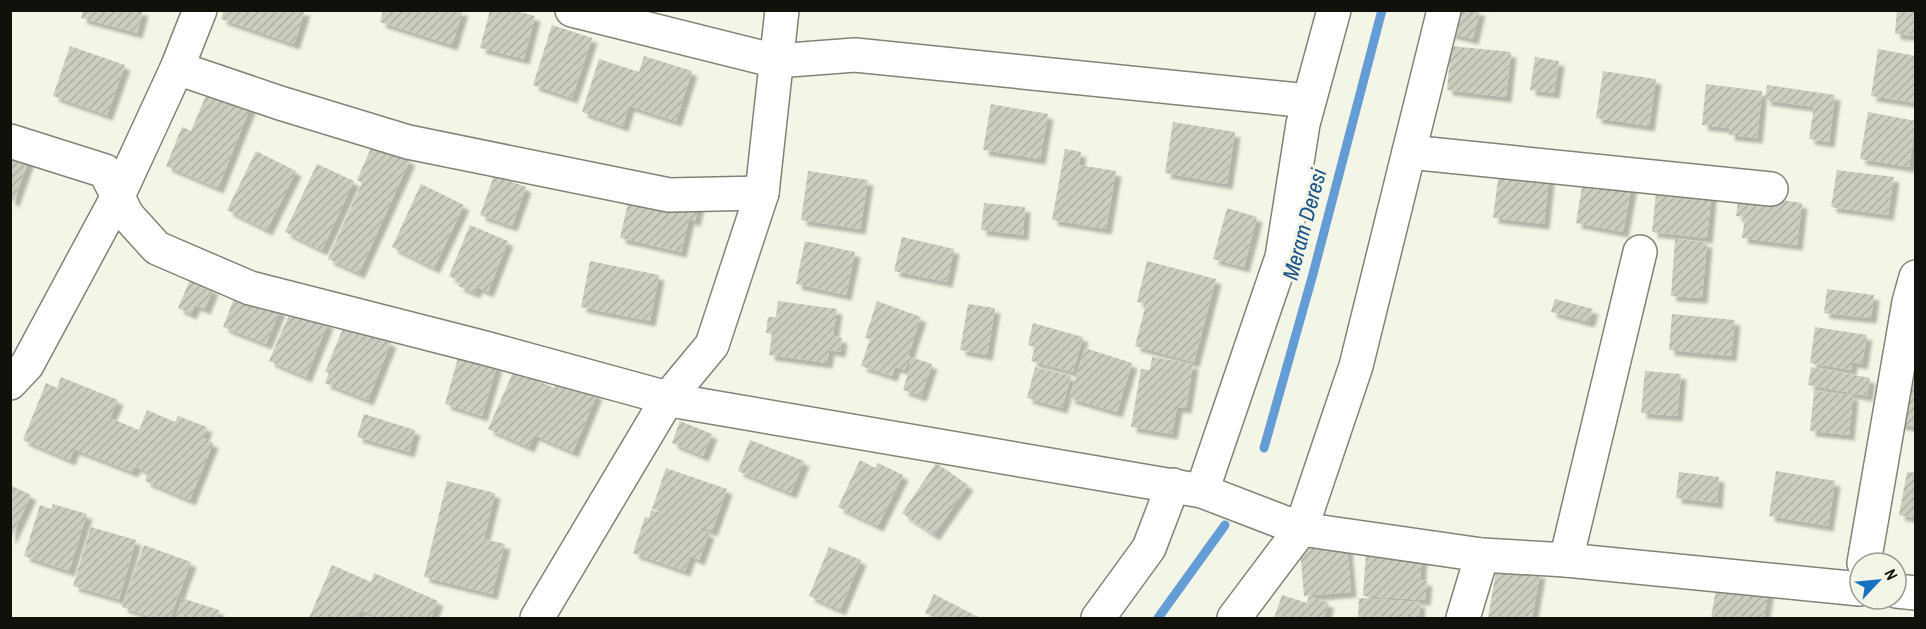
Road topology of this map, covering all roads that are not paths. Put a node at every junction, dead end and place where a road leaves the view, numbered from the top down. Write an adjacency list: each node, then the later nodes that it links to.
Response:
1 (200, 10): 7 (street)
2 (572, 10): 6 (street)
3 (782, 10): 6 (street)
4 (1334, 10): 8 (street)
5 (1444, 10): 10 (street)
6 (776, 61): 8 (street); 12 (street)
7 (177, 68): 12 (street); 13 (street)
8 (1310, 101): 18 (street)
9 (10, 141): 13 (street)
10 (1409, 152): 11 (street); 19 (street)
11 (1771, 189)
12 (762, 193): 17 (street)
13 (118, 196): 16 (street); 17 (street)
14 (1640, 252): 22 (street)
15 (1916, 277): 20 (street)
16 (10, 383)
17 (668, 398): 18 (street); 24 (street)
18 (1187, 488): 19 (street); 25 (street)
19 (1301, 529): 21 (street); 26 (street)
20 (1866, 551)
21 (1482, 555): 22 (street); 27 (street)
22 (1566, 560): 23 (street)
23 (1848, 588)
24 (537, 618)
25 (1098, 618)
26 (1234, 618)
27 (1463, 618)

